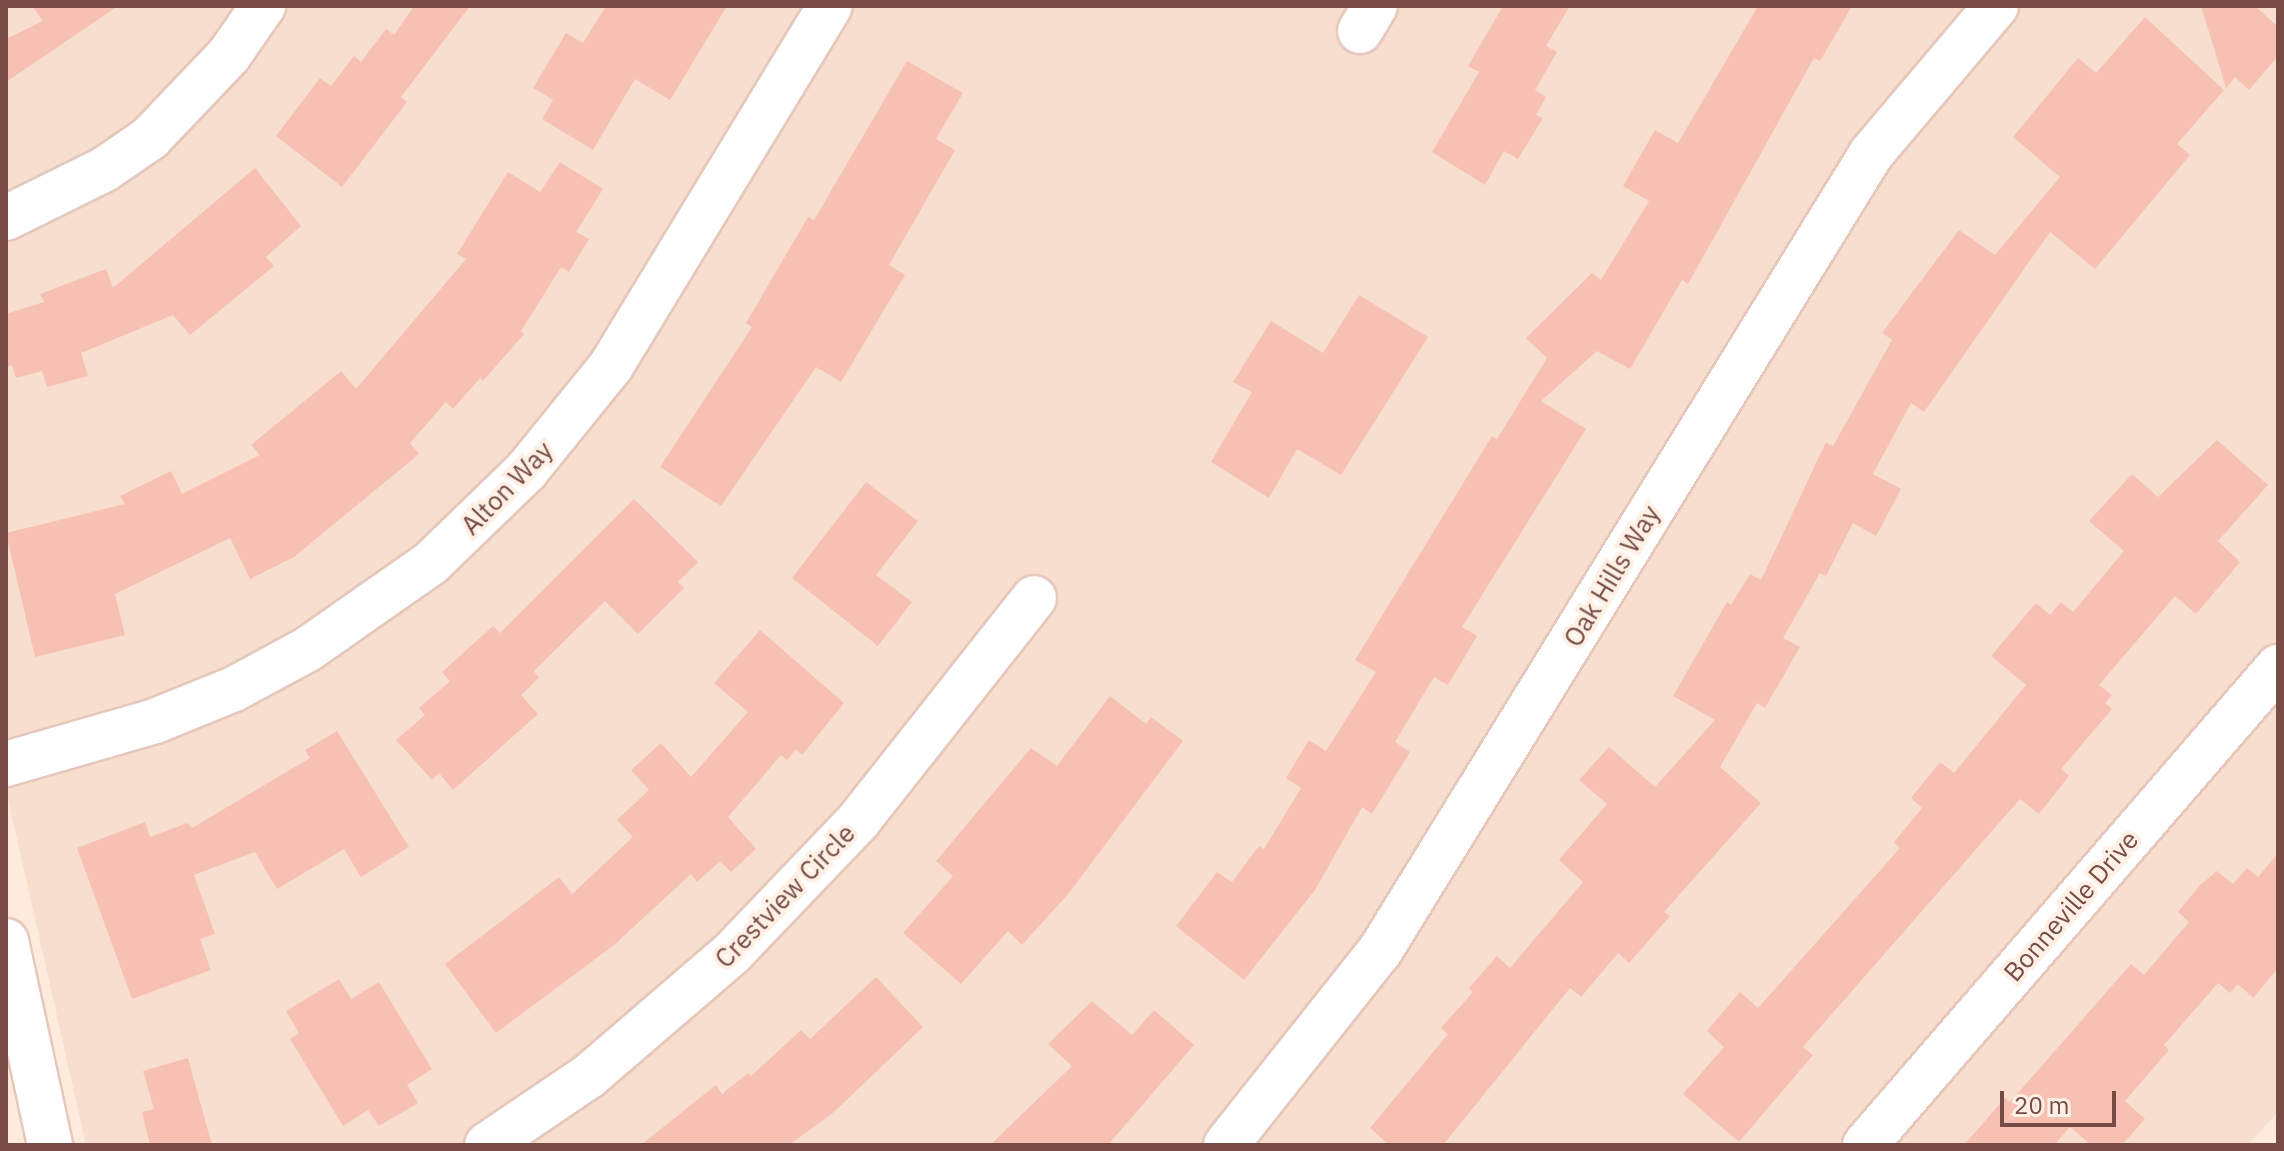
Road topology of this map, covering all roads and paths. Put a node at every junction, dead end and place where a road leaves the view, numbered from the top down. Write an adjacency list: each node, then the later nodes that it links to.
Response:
1 (263, 6): 4 (street)
2 (830, 6): 7 (street, Alton Way)
3 (1996, 6): 12 (street, Oak Hills Way)
4 (6, 218)
5 (1034, 598): 11 (street, Crestview Circle)
6 (2278, 667): 13 (street, Bonneville Drive)
7 (6, 764)
8 (6, 941): 9 (street)
9 (13, 1002): 10 (street)
10 (50, 1145)
11 (487, 1145)
12 (1226, 1145)
13 (1865, 1145)

